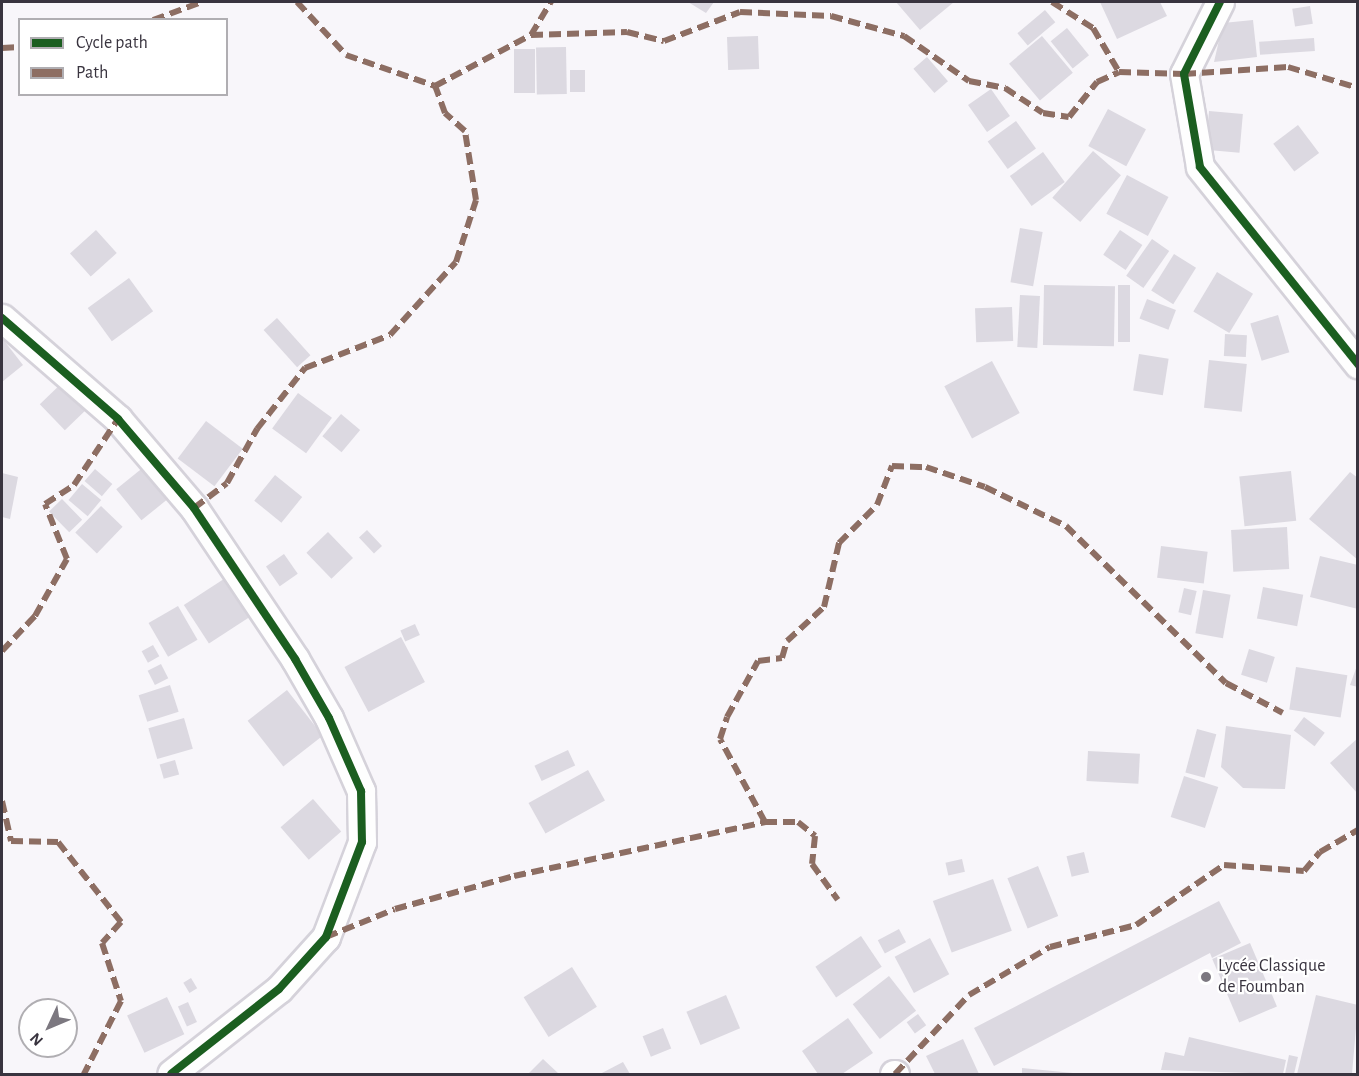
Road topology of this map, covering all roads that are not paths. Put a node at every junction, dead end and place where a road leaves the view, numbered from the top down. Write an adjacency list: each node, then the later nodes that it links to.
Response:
1 (1220, 2): 3 (street)
2 (2, 318): 4 (street)
3 (1358, 364)
4 (171, 1074)

